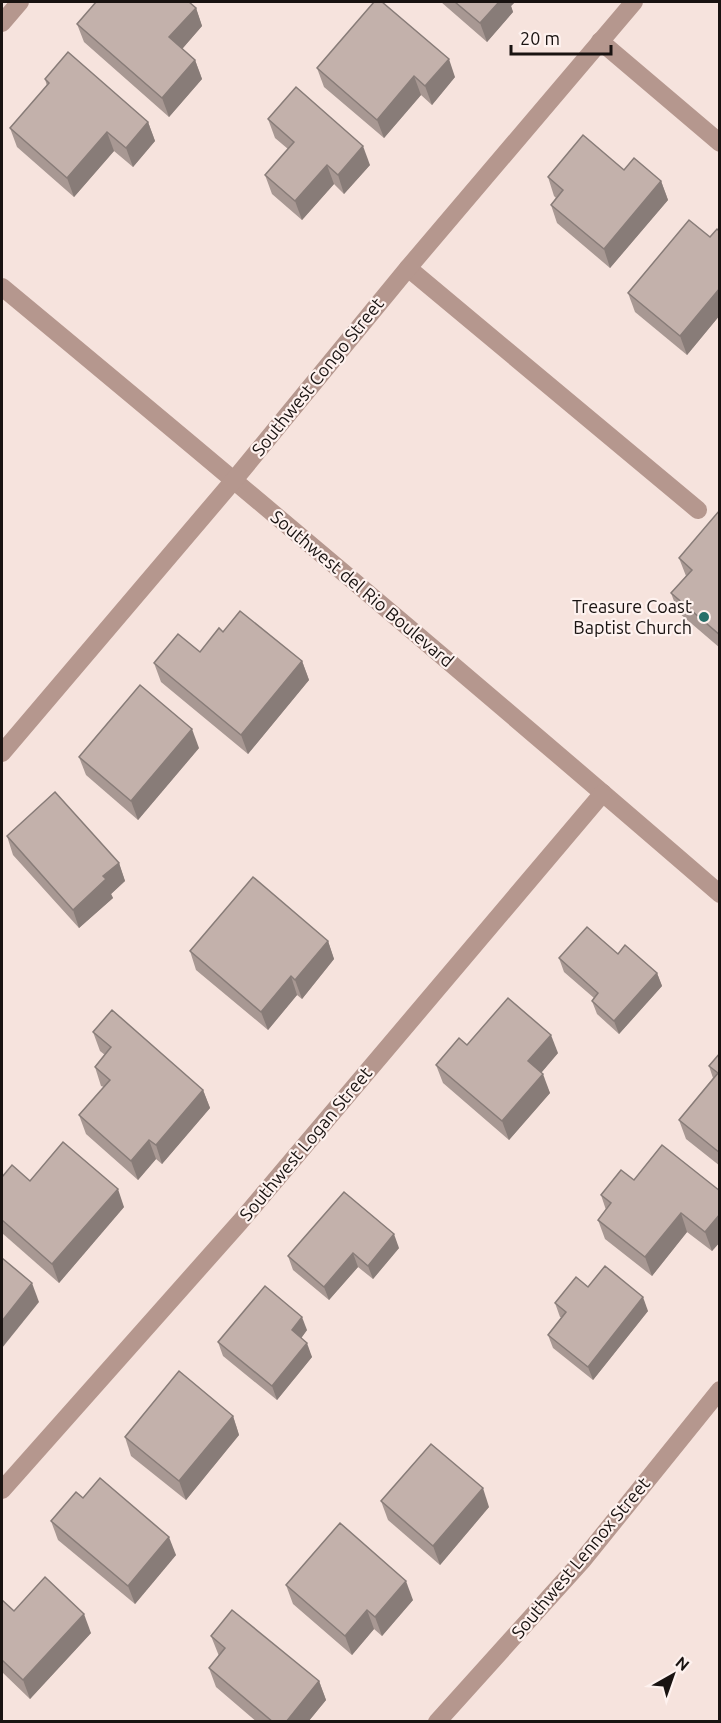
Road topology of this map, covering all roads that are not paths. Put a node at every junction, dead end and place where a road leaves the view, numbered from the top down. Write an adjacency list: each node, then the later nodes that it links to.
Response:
1 (20, 2): 3 (street)
2 (634, 2): 4 (street, Southwest Congo Street)
3 (2, 23)
4 (600, 41): 5 (street); 6 (street, Southwest Congo Street)
5 (720, 143)
6 (408, 268): 8 (street, Southwest Congo Street); 9 (street)
7 (2, 287): 8 (street, Southwest del Rio Boulevard)
8 (234, 480): 10 (street, Southwest Congo Street); 11 (street, Southwest del Rio Boulevard)
9 (698, 510)
10 (2, 753)
11 (603, 793): 12 (street, Southwest del Rio Boulevard); 14 (street, Southwest Logan Street)
12 (720, 894)
13 (720, 1390): 15 (street, Southwest Lennox Street)
14 (2, 1490)
15 (437, 1722)

